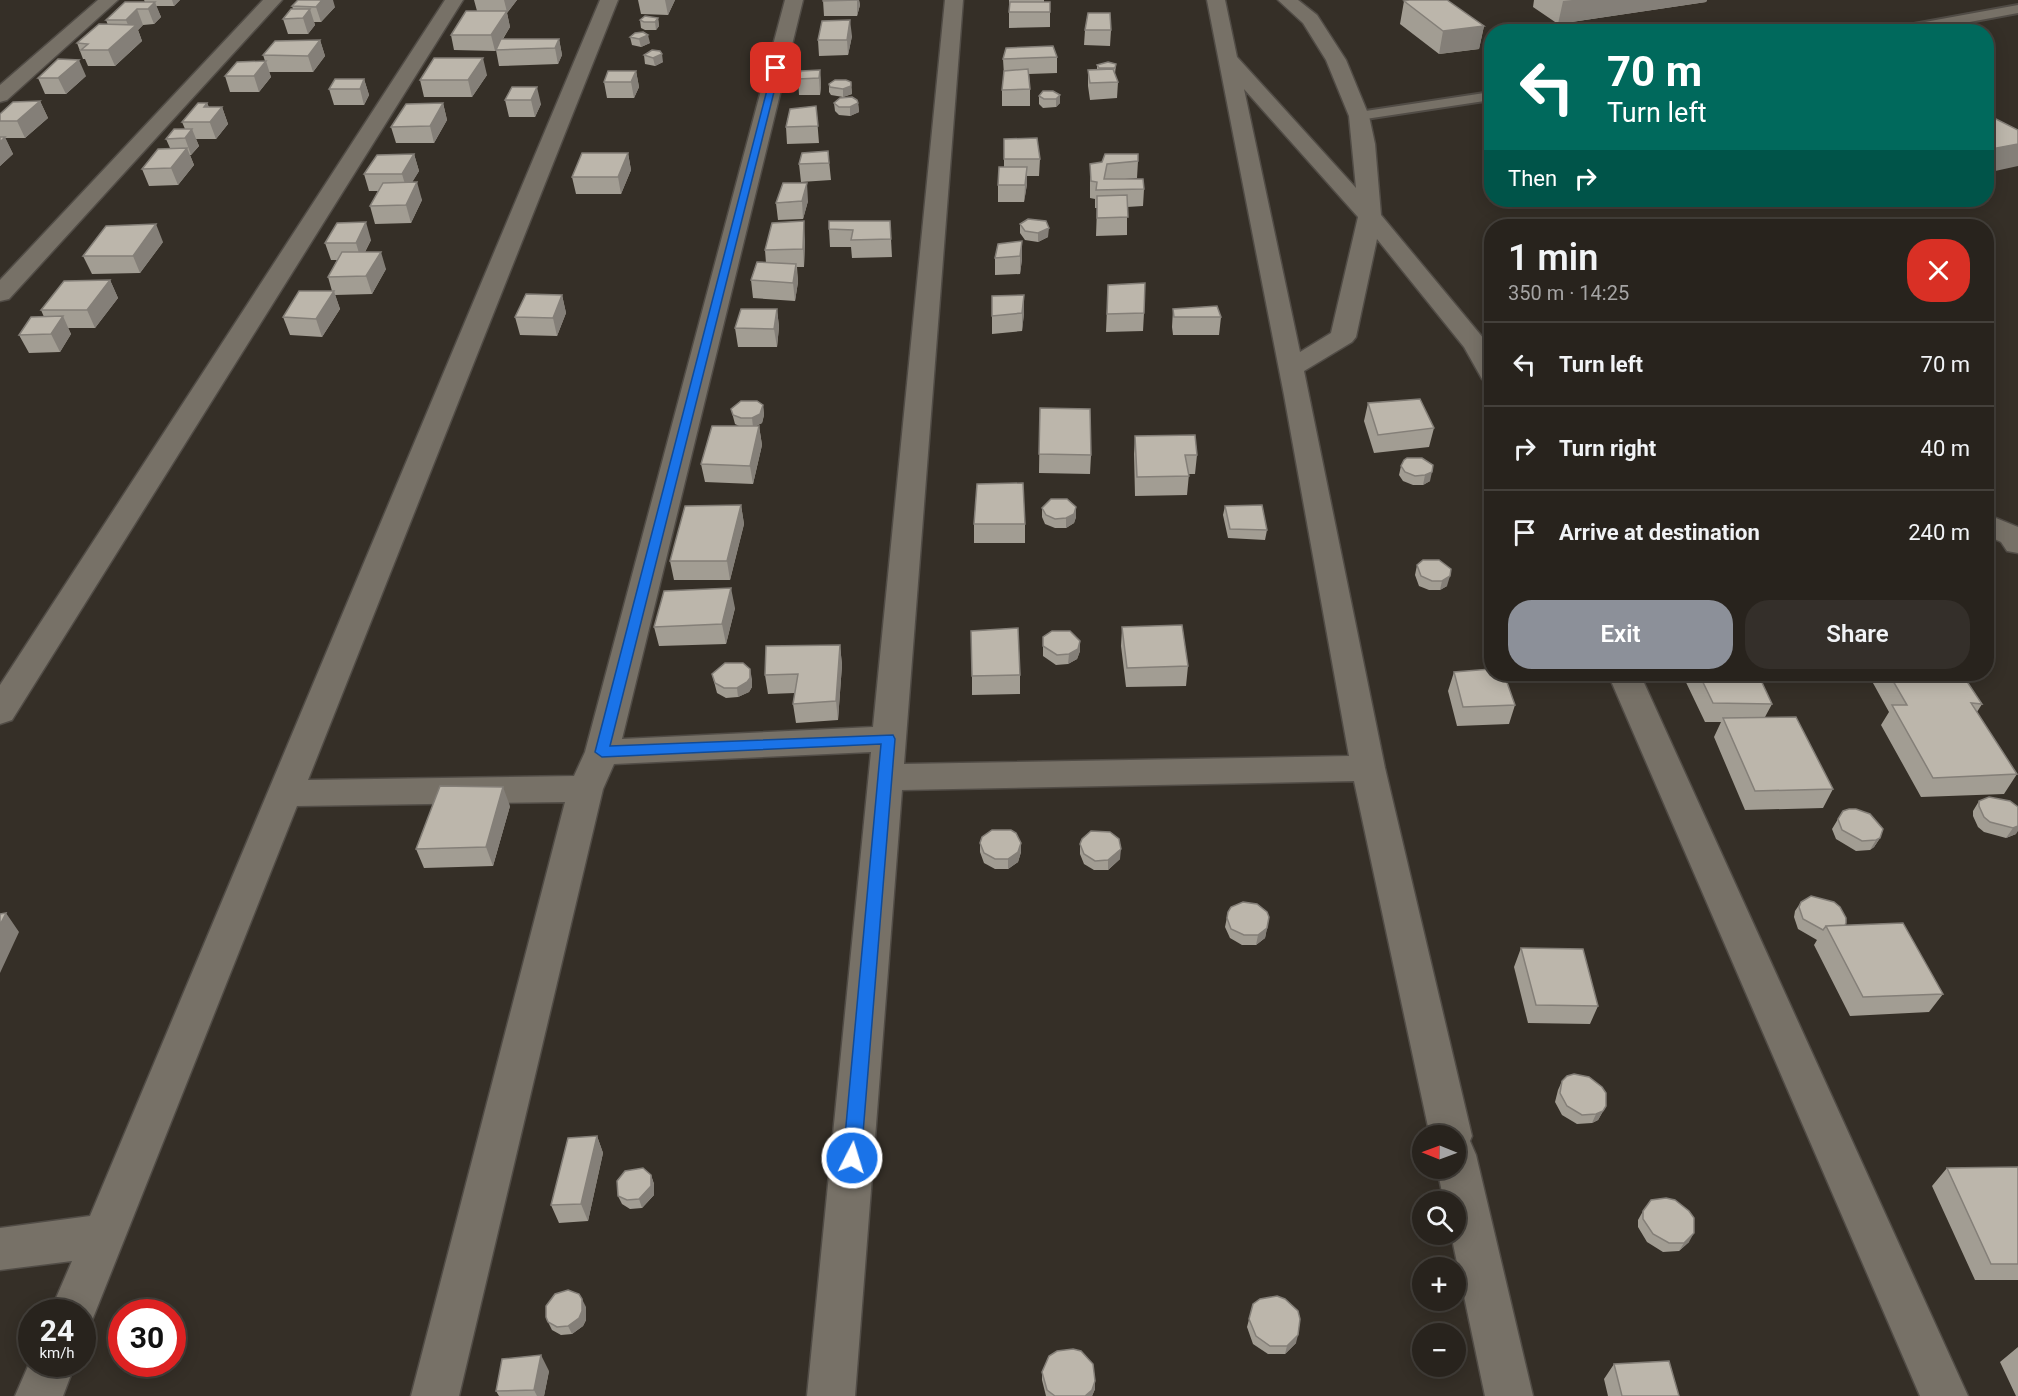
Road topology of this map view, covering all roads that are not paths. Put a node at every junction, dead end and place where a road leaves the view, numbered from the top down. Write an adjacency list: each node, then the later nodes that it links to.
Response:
1 (109, 0): 12 (street)
2 (273, 0): 16 (street)
3 (453, 0): 22 (street)
4 (609, 0): 28 (street)
5 (794, 0): 24 (street)
6 (954, 0): 23 (street)
7 (1216, 0): 11 (street)
8 (1287, 0): 14 (street)
9 (2018, 9): 10 (lane)
10 (1936, 24)
11 (1229, 60): 15 (street); 18 (street)
12 (0, 96)
13 (1484, 97): 14 (lane)
14 (1359, 116): 15 (street)
15 (1370, 216): 17 (street); 18 (street)
16 (0, 294)
17 (1484, 360)
18 (1290, 368): 25 (street)
19 (1994, 527): 20 (street)
20 (2018, 544)
21 (1627, 681): 39 (street)
22 (0, 712)
23 (888, 739): 24 (street); 26 (street)
24 (602, 752): 27 (street)
25 (1368, 768): 26 (street); 29 (street)
26 (885, 777): 37 (street)
27 (586, 789): 28 (street); 36 (street)
28 (286, 793): 31 (street)
29 (1449, 1125)
30 (1460, 1179): 38 (street)
31 (105, 1235): 32 (street); 33 (street)
32 (0, 1249)
33 (78, 1299)
34 (47, 1377): 35 (street)
35 (39, 1396)
36 (435, 1396)
37 (831, 1396)
38 (1509, 1396)
39 (1944, 1396)

